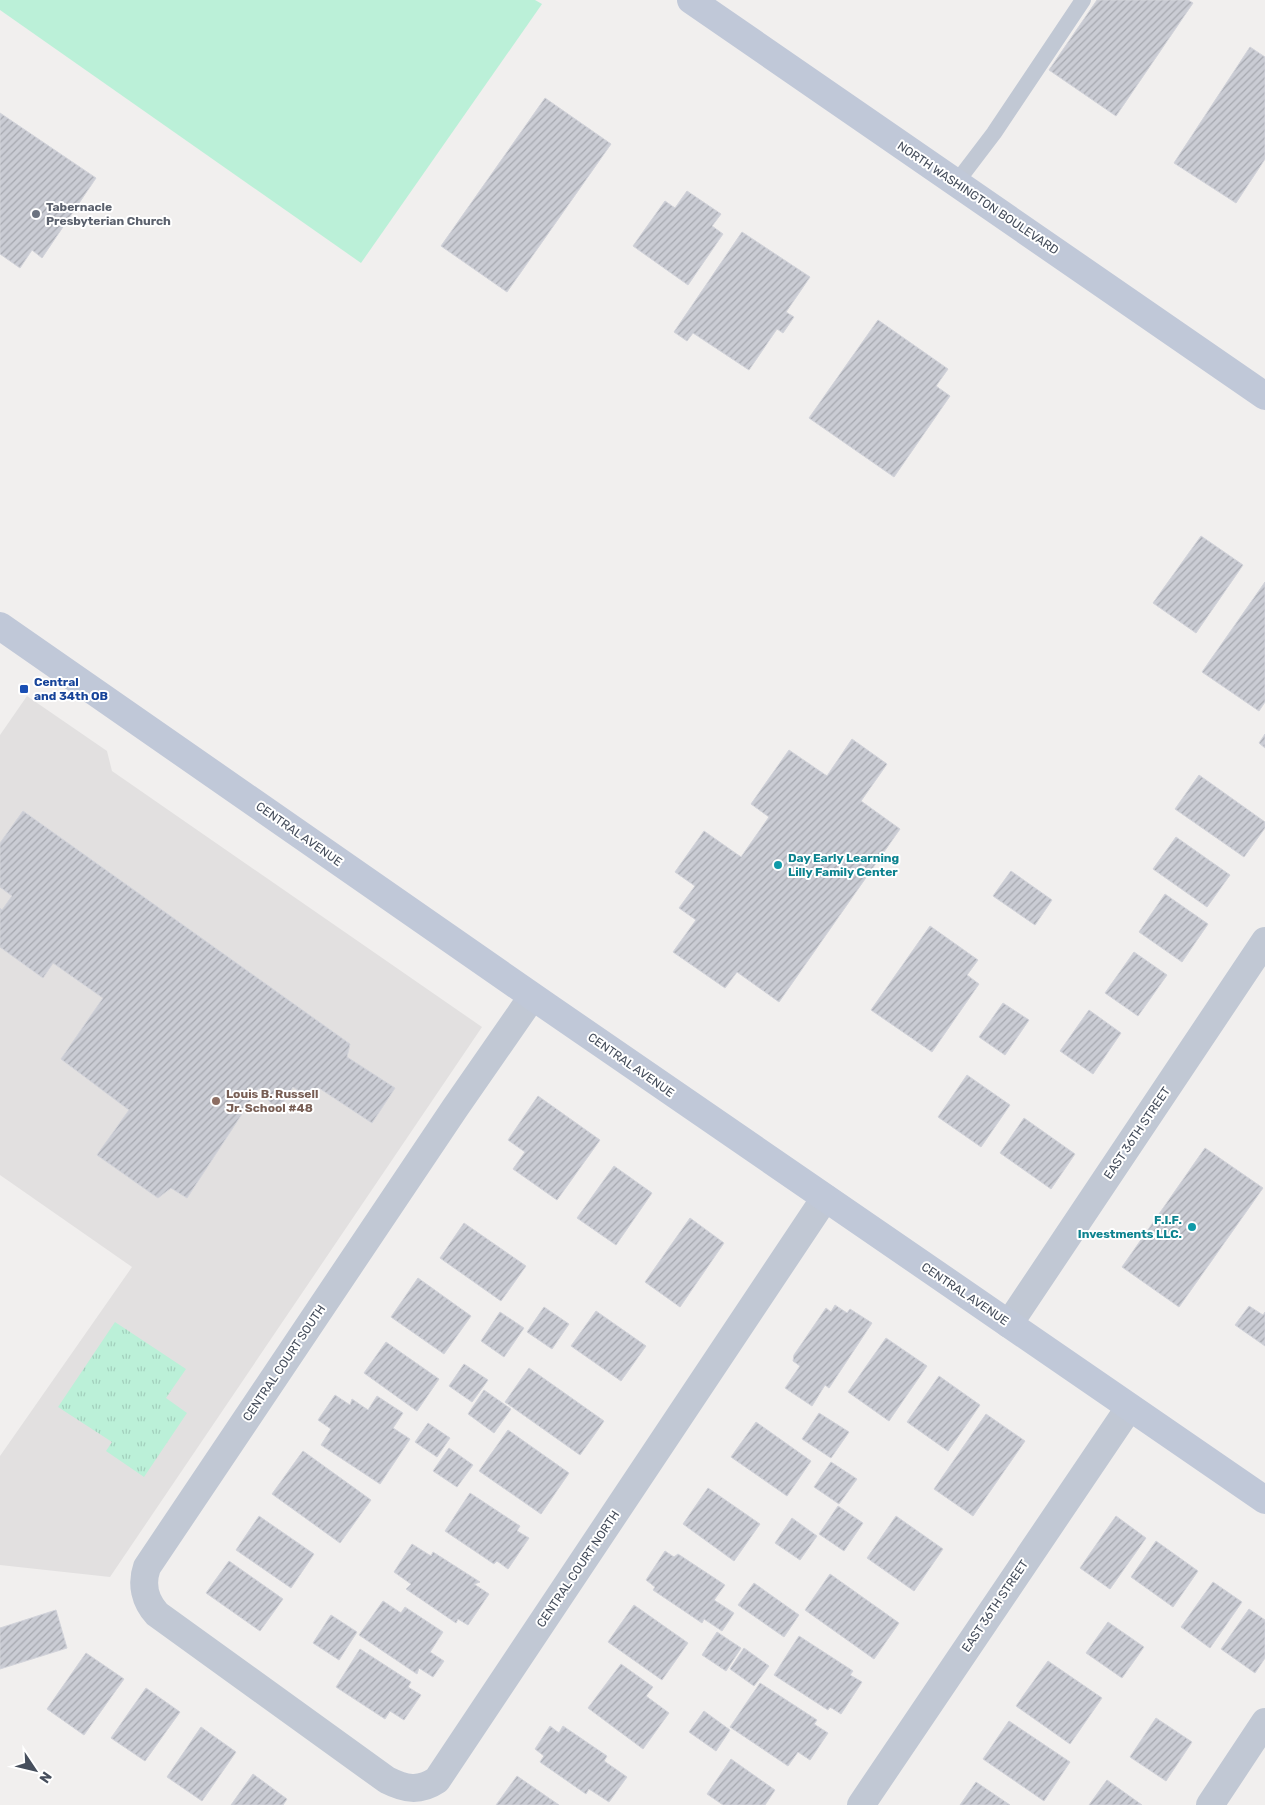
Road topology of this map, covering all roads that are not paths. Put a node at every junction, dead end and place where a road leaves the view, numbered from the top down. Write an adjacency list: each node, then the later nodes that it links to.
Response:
1 (691, 0): 3 (main road, NORTH WASHINGTON BOULEVARD)
2 (1083, 0): 3 (lane)
3 (956, 183): 4 (main road, NORTH WASHINGTON BOULEVARD)
4 (1265, 396)
5 (0, 626): 7 (main road, CENTRAL AVENUE)
6 (1265, 941): 9 (street, EAST 36TH STREET)
7 (532, 996): 8 (main road, CENTRAL AVENUE); 12 (street, CENTRAL COURT SOUTH)
8 (825, 1198): 9 (main road, CENTRAL AVENUE); 12 (street, CENTRAL COURT NORTH)
9 (1009, 1324): 10 (main road, CENTRAL AVENUE)
10 (1129, 1408): 11 (main road, CENTRAL AVENUE); 14 (street, EAST 36TH STREET)
11 (1265, 1500)
12 (275, 1700)
13 (1265, 1722): 15 (street)
14 (861, 1805)
15 (1210, 1805)

